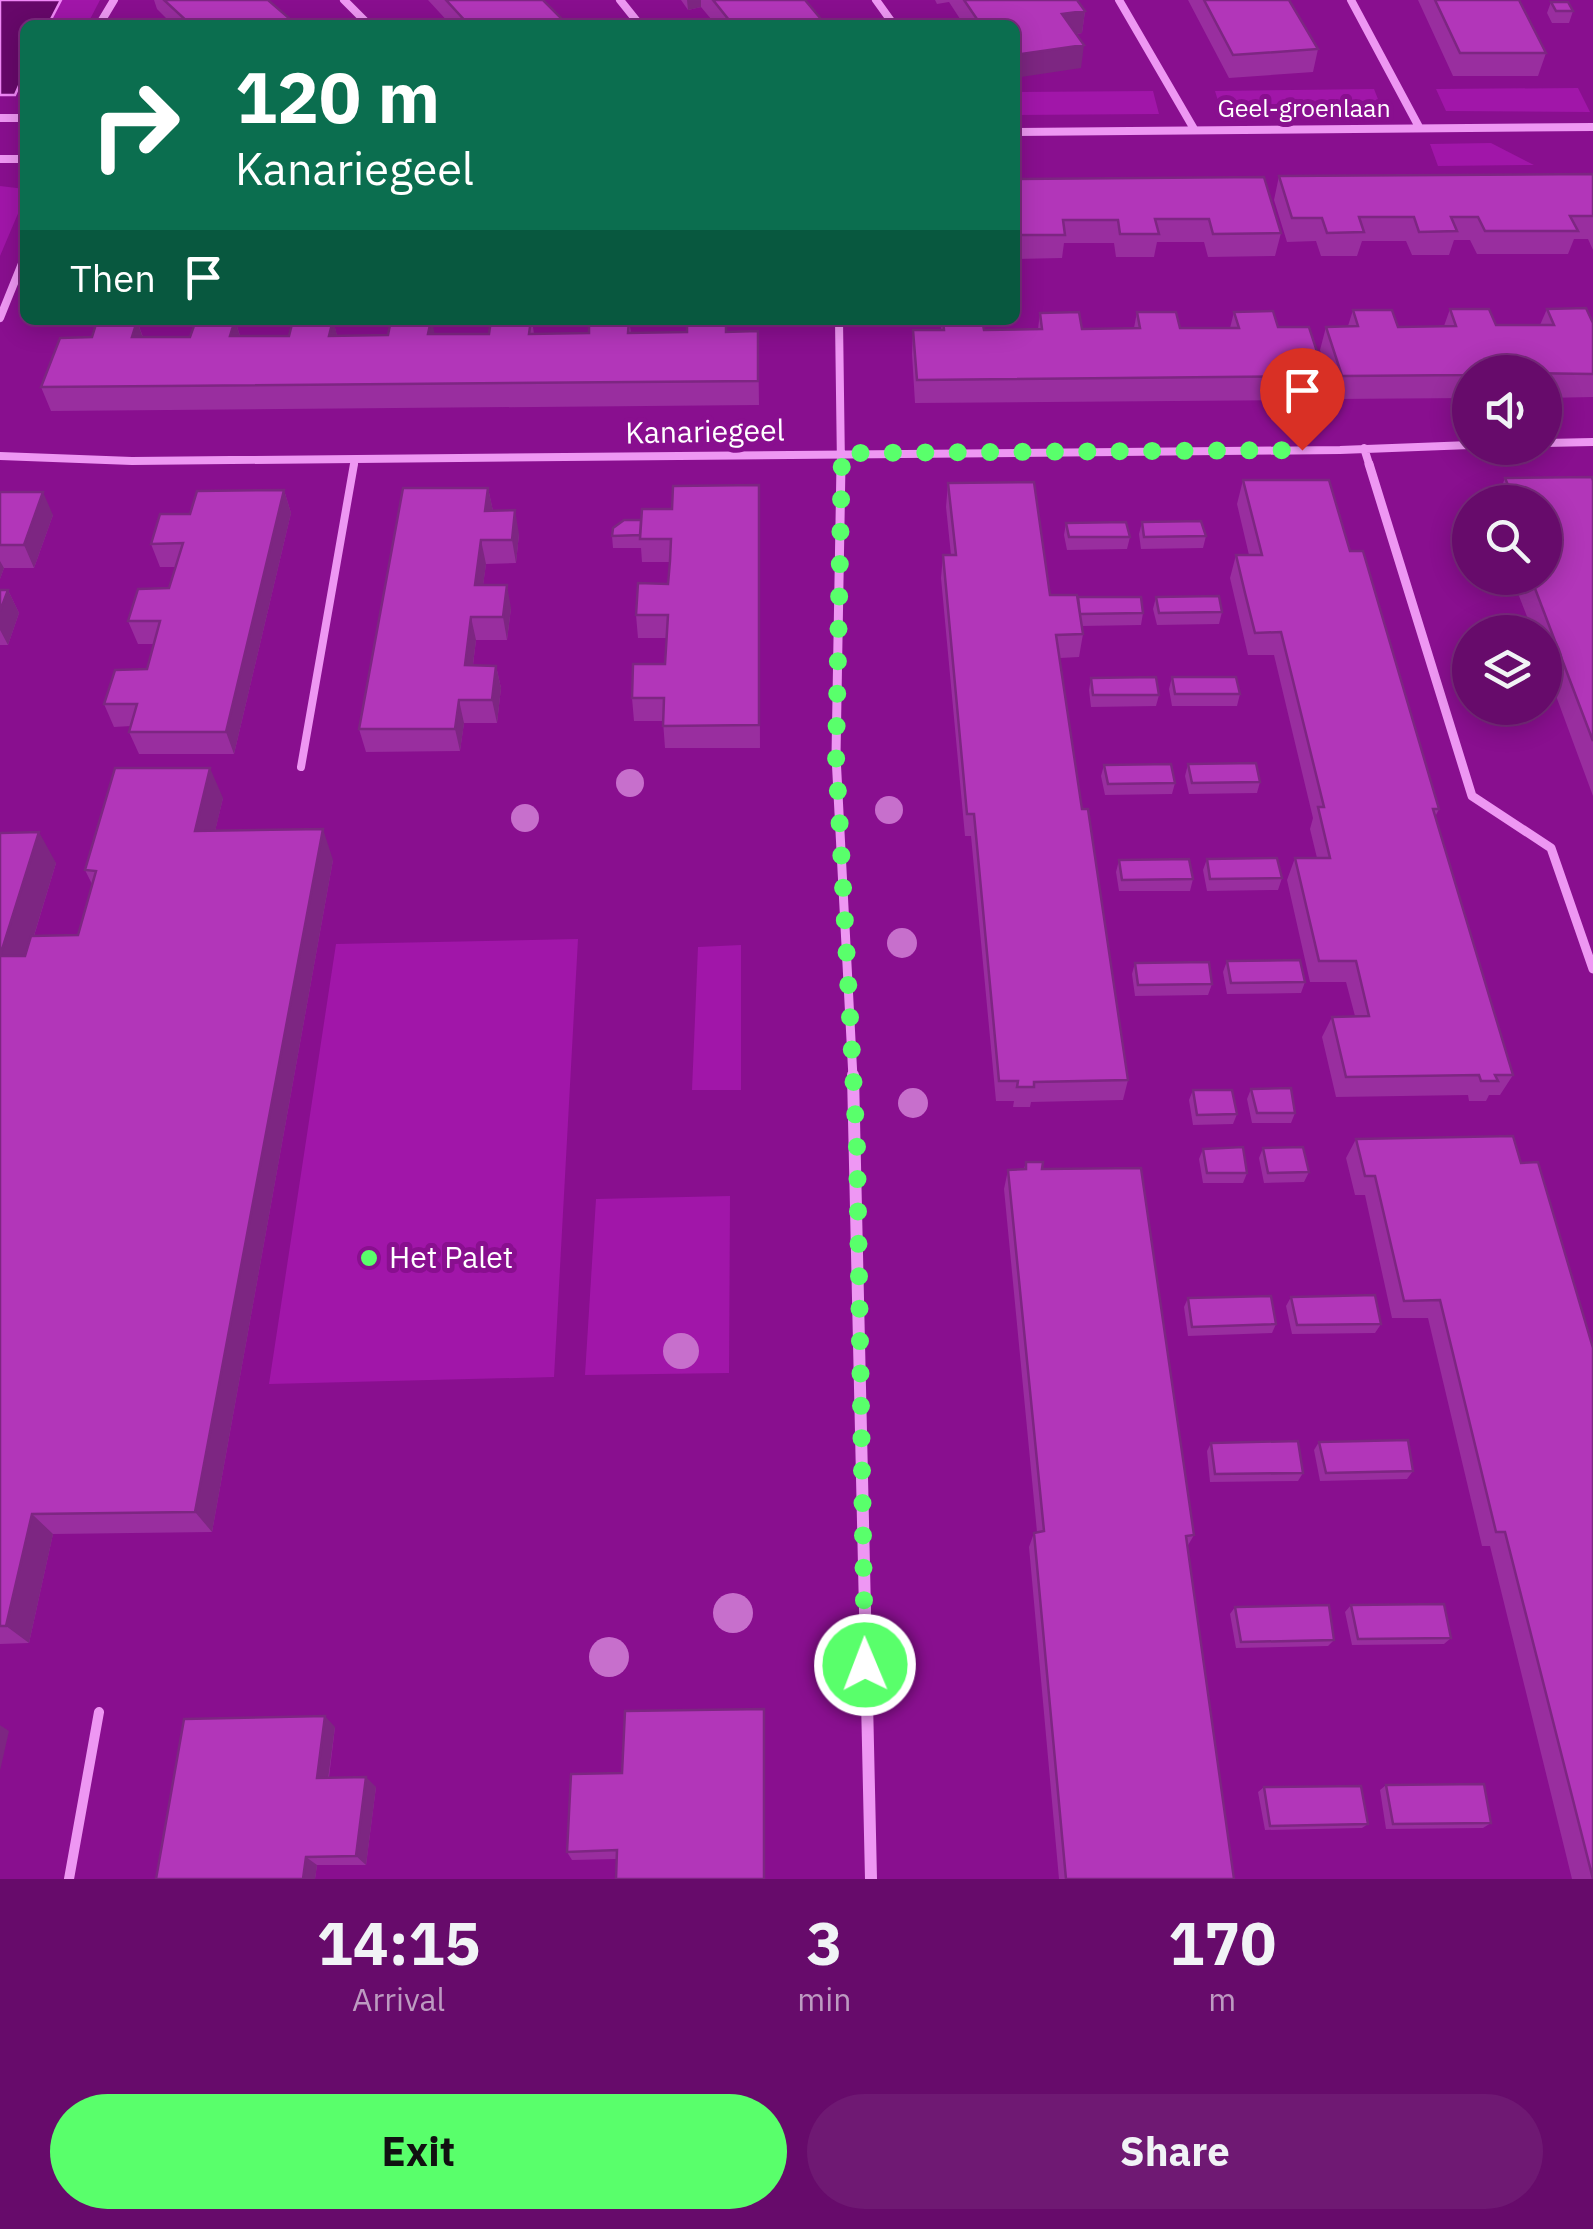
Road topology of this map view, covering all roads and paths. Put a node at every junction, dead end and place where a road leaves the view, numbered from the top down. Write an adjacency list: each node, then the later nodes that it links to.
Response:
1 (344, 0): 5 (street)
2 (620, 0): 6 (street)
3 (1119, 0): 9 (street)
4 (1351, 0): 8 (street)
5 (364, 20)
6 (636, 20)
7 (1593, 126): 8 (street, Geel-groenlaan)
8 (1420, 128): 9 (street, Geel-groenlaan)
9 (1194, 129): 10 (street, Geel-groenlaan)
10 (1020, 132)
11 (20, 268): 12 (street)
12 (0, 318)
13 (839, 325): 18 (street)
14 (1593, 442): 15 (street)
15 (1562, 443)
16 (1452, 446): 17 (street, Kanariegeel)
17 (1364, 448): 18 (street, Kanariegeel); 22 (street)
18 (842, 453): 20 (street, Kanariegeel); 25 (street)
19 (0, 456): 20 (street, Kanariegeel)
20 (355, 459): 21 (street)
21 (301, 767)
22 (1593, 969)
23 (99, 1712): 24 (street)
24 (69, 1879)
25 (871, 1879)

